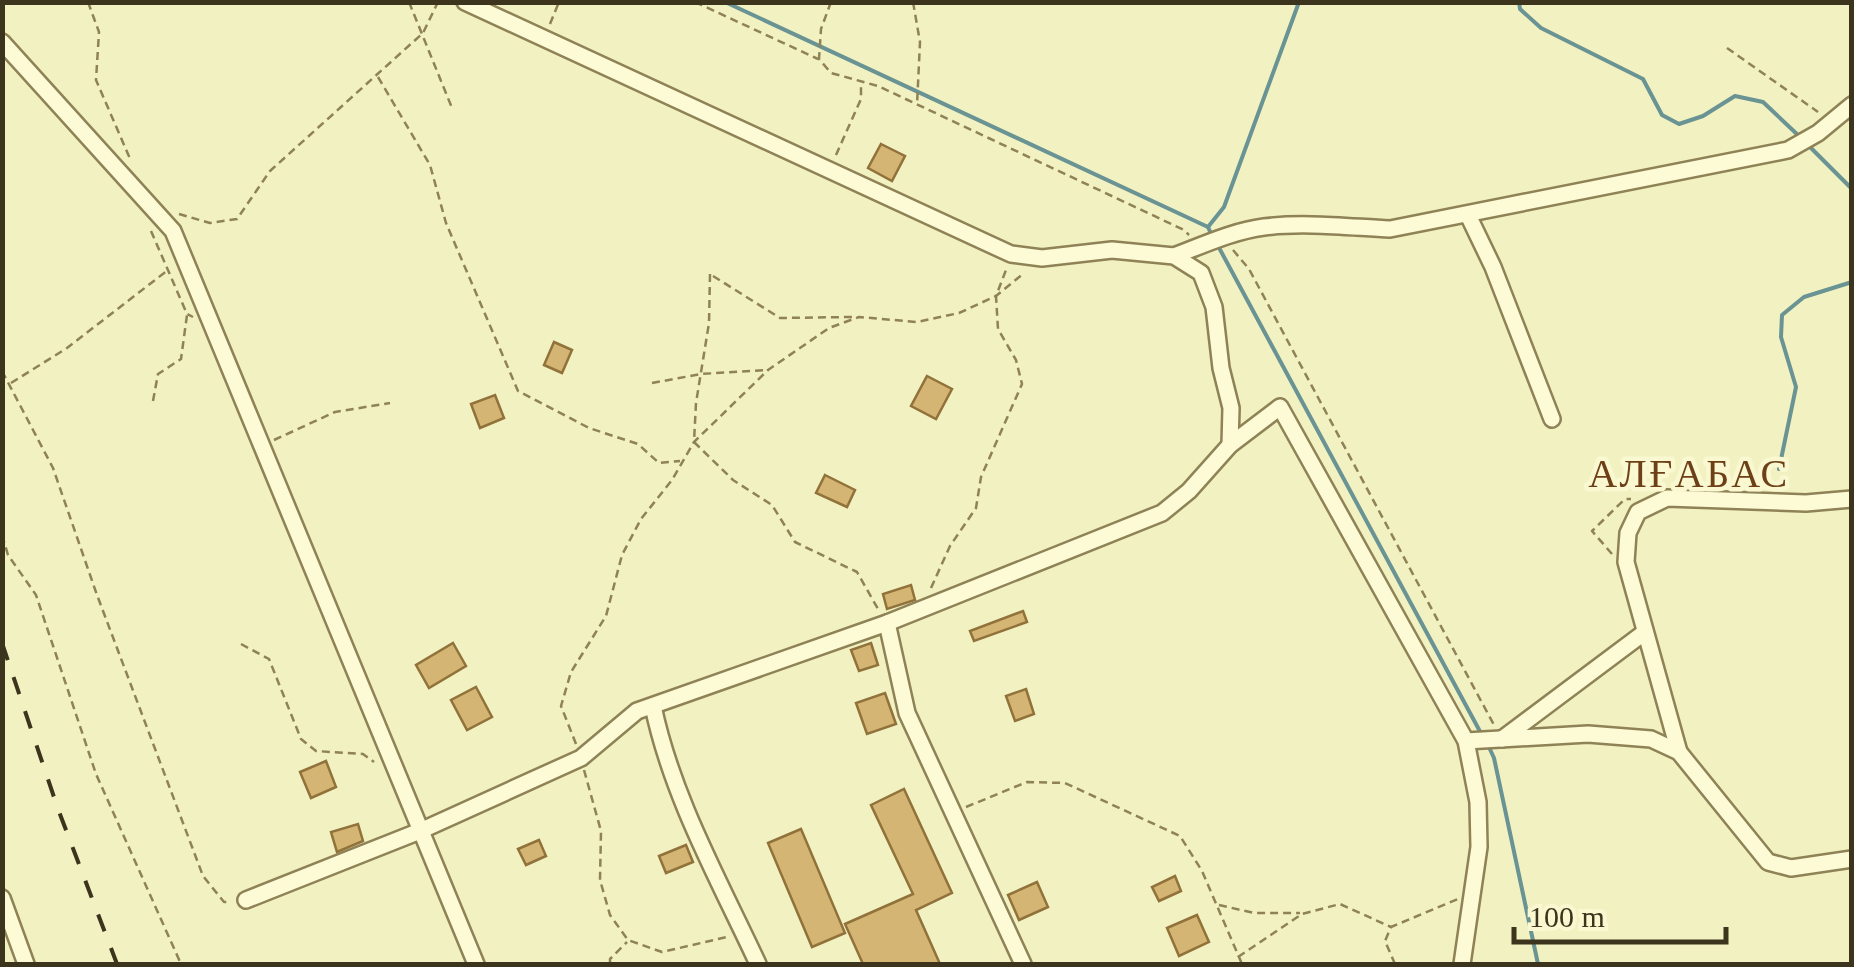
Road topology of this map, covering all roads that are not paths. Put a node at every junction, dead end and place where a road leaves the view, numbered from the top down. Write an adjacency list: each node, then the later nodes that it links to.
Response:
1 (465, 2): 5 (street)
2 (2, 42): 15 (street)
3 (1852, 105): 4 (street)
4 (1468, 215): 5 (street); 6 (street)
5 (1174, 256): 7 (street)
6 (1552, 419)
7 (1230, 446): 9 (street); 13 (street)
8 (1852, 498): 10 (street)
9 (886, 623): 11 (street); 22 (street)
10 (1646, 632): 12 (street); 14 (street)
11 (653, 706): 15 (street); 21 (street)
12 (1502, 739): 13 (street); 14 (street)
13 (1466, 741): 23 (street)
14 (1679, 752): 16 (street)
15 (420, 831): 18 (street); 20 (street)
16 (1852, 859)
17 (2, 898): 19 (street)
18 (246, 900)
19 (26, 964)
20 (476, 964)
21 (758, 964)
22 (1023, 964)
23 (1462, 964)

